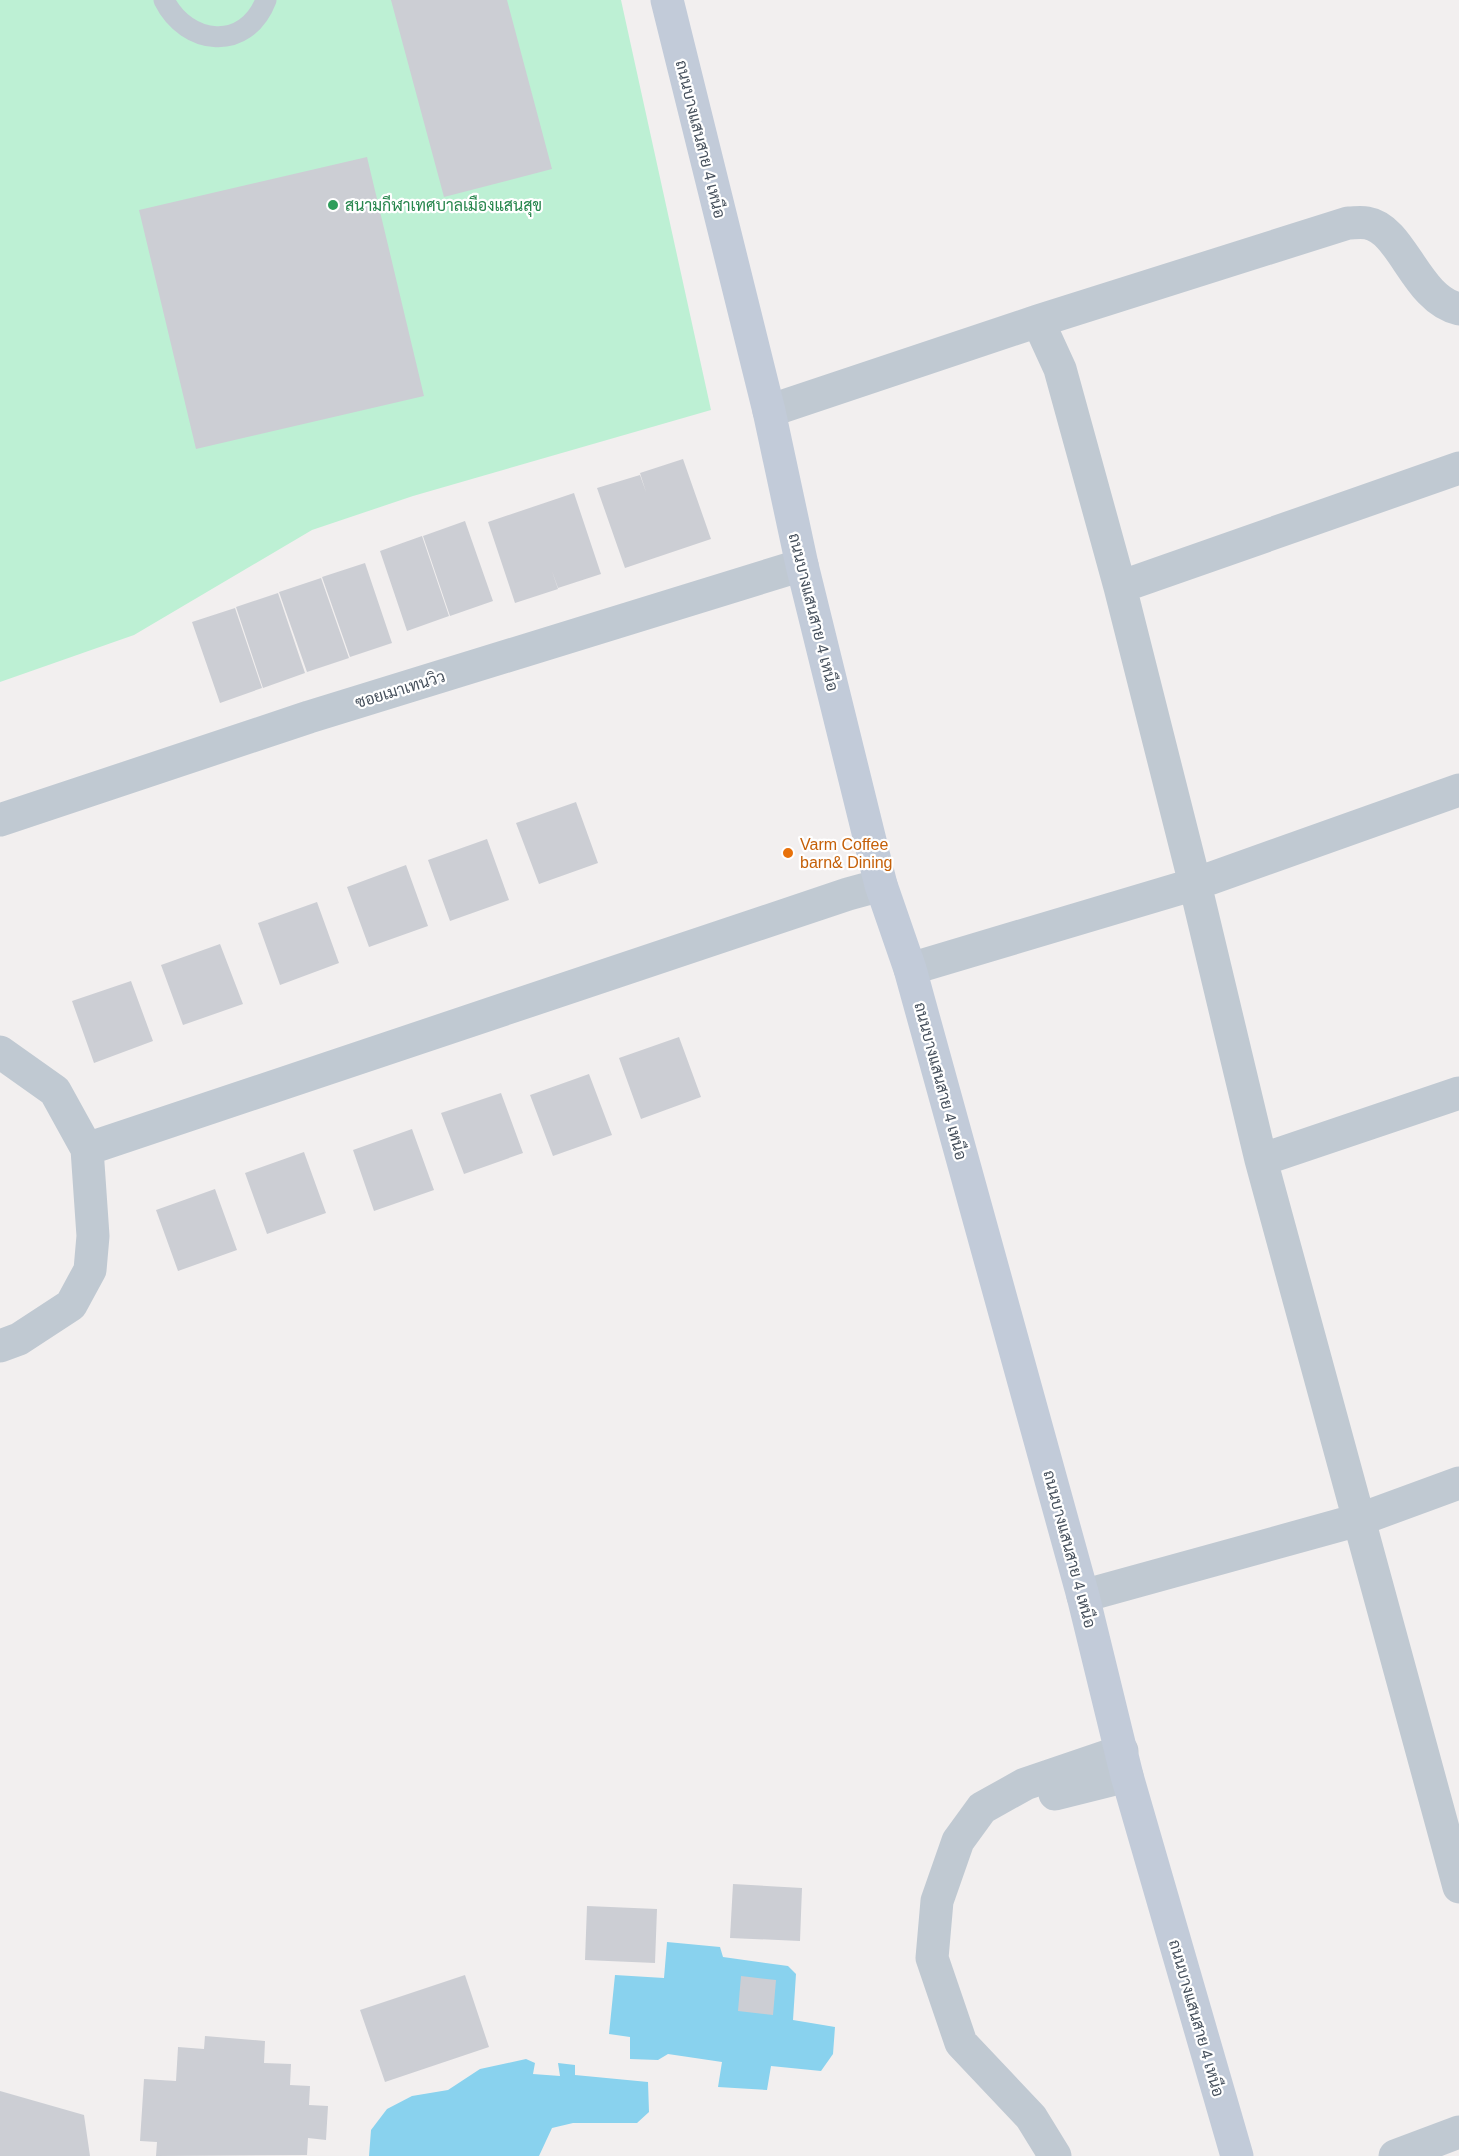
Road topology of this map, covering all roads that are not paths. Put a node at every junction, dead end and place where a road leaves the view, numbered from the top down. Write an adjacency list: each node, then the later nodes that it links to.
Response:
1 (164, 0): 2 (lane)
2 (266, 0)
3 (667, 0): 6 (street, ถนนบางแสนสาย 4 เหนือ)
4 (1459, 309): 5 (street)
5 (1038, 321): 6 (street); 9 (street)
6 (769, 411): 8 (street, ถนนบางแสนสาย 4 เหนือ)
7 (1459, 468): 9 (street)
8 (802, 565): 11 (street, ซอยเมาเทนวิว); 13 (street, ถนนบางแสนสาย 4 เหนือ)
9 (1120, 587): 12 (street)
10 (1459, 790): 12 (street)
11 (0, 820)
12 (1195, 884): 14 (street); 18 (street)
13 (881, 885): 14 (street, ถนนบางแสนสาย 4 เหนือ); 17 (street)
14 (910, 969): 22 (street, ถนนบางแสนสาย 4 เหนือ)
15 (0, 1052): 17 (street)
16 (1459, 1093): 18 (street)
17 (87, 1149): 19 (street)
18 (1262, 1160): 21 (street)
19 (0, 1346)
20 (1459, 1483): 21 (street)
21 (1358, 1520): 22 (street); 24 (street)
22 (1083, 1596): 23 (street, ถนนบางแสนสาย 4 เหนือ)
23 (1124, 1763): 27 (street); 28 (street, ถนนบางแสนสาย 4 เหนือ)
24 (1448, 1798): 25 (street)
25 (1459, 1887)
26 (1459, 2132): 29 (street)
27 (1055, 2156)
28 (1237, 2156)
29 (1395, 2156)

